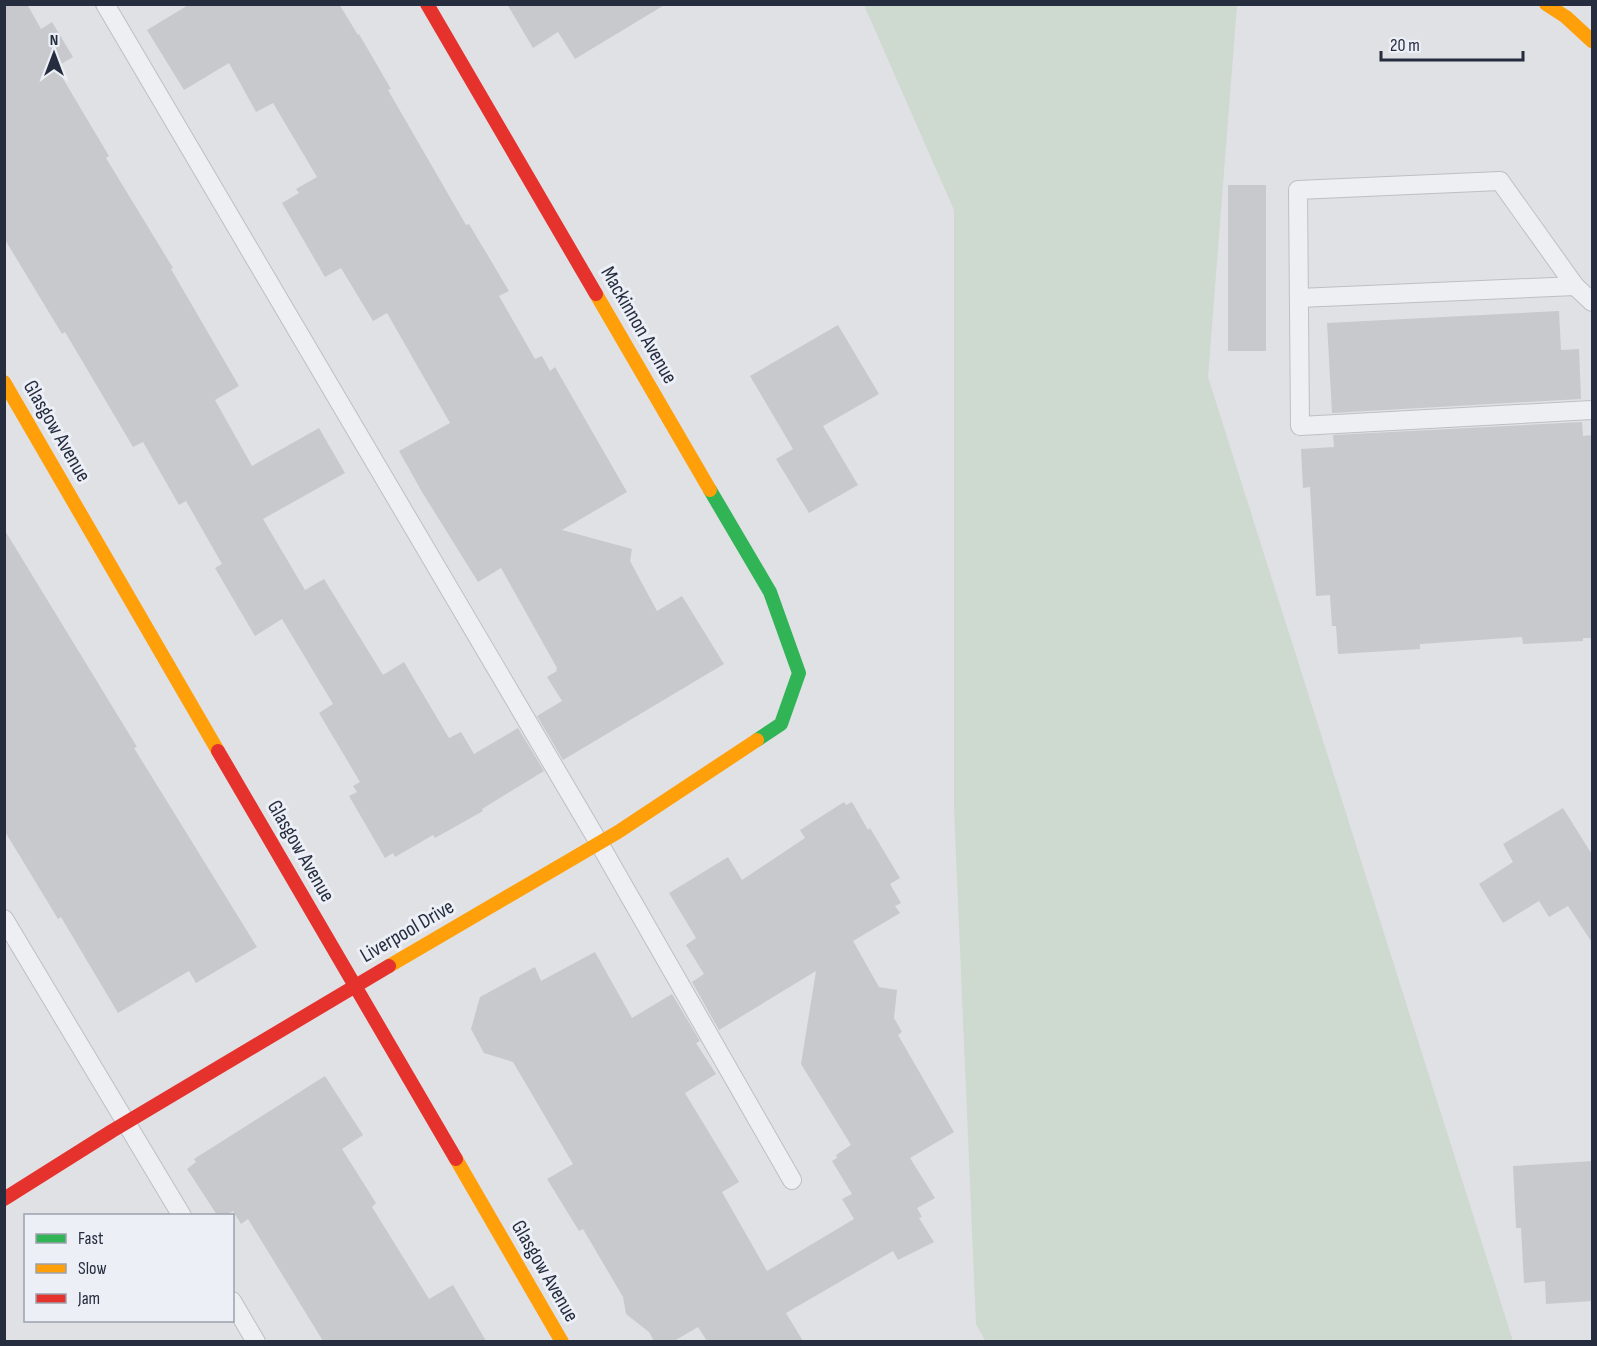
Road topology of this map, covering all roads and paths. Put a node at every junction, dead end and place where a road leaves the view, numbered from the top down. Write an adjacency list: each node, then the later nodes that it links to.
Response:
1 (105, 4): 11 (lane)
2 (427, 4): 10 (street, Mackinnon Avenue)
3 (1546, 4): 4 (street)
4 (1593, 41)
5 (1575, 286): 6 (lane); 6 (lane); 7 (lane)
6 (1299, 298): 9 (lane)
7 (1593, 302)
8 (4, 382): 13 (street, Glasgow Avenue)
9 (1593, 410)
10 (799, 673): 11 (street, Liverpool Drive)
11 (599, 843): 13 (street, Liverpool Drive); 15 (lane)
12 (4, 919): 14 (lane)
13 (355, 986): 14 (street, Liverpool Drive); 20 (street, Glasgow Avenue)
14 (127, 1122): 16 (street, Liverpool Drive); 17 (lane)
15 (792, 1180)
16 (4, 1199)
17 (181, 1214)
18 (234, 1304): 19 (lane)
19 (256, 1341)
20 (562, 1341)

